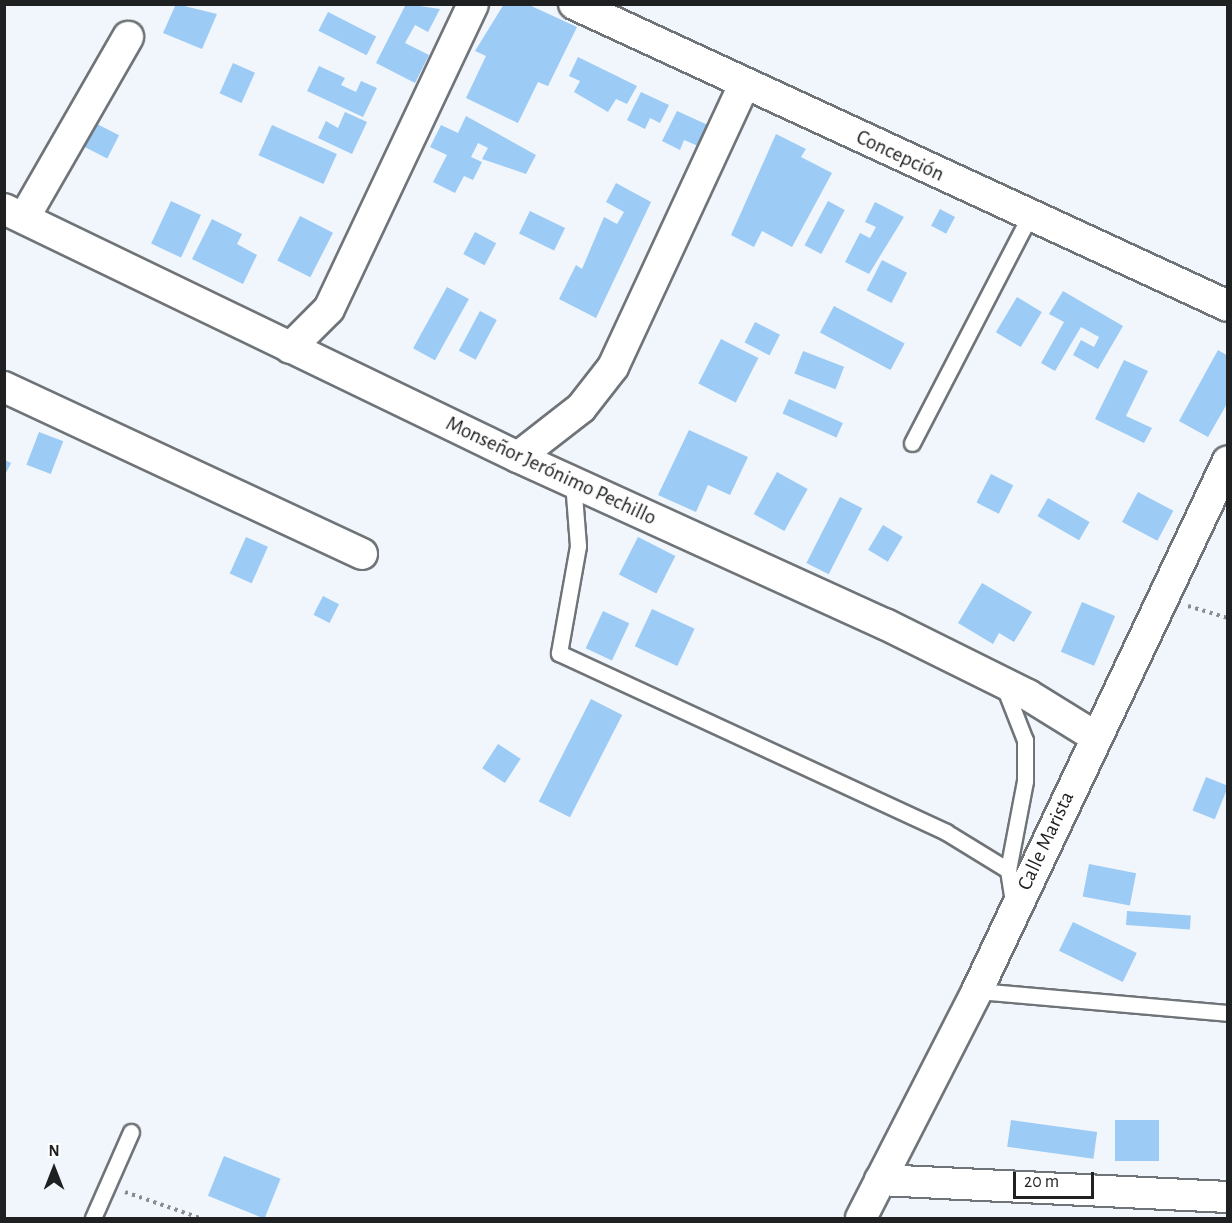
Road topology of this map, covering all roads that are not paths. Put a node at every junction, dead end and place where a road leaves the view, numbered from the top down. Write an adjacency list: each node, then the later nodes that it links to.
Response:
1 (473, 4): 8 (street)
2 (574, 4): 4 (street, Concepción)
3 (128, 37): 5 (street)
4 (744, 85): 6 (street, Concepción); 11 (street)
5 (14, 214): 8 (street, Monseñor Jerónimo Pechillo)
6 (1030, 215): 7 (street, Concepción); 10 (lane)
7 (1227, 306)
8 (290, 348): 11 (street, Monseñor Jerónimo Pechillo)
9 (4, 387): 14 (street)
10 (912, 443)
11 (518, 457): 13 (street, Monseñor Jerónimo Pechillo)
12 (1227, 461): 16 (street, Calle Marista)
13 (573, 482): 15 (street, Monseñor Jerónimo Pechillo); 17 (lane)
14 (362, 555)
15 (1002, 681): 16 (street, Monseñor Jerónimo Pechillo); 17 (lane)
16 (1094, 736): 18 (street, Calle Marista)
17 (1008, 870): 18 (lane)
18 (1014, 911): 19 (street, Calle Marista)
19 (977, 991): 20 (lane); 22 (street, Calle Marista)
20 (1227, 1013)
21 (131, 1132): 24 (lane)
22 (880, 1180): 23 (street); 25 (street, Calle Marista)
23 (1227, 1197)
24 (93, 1218)
25 (861, 1218)

